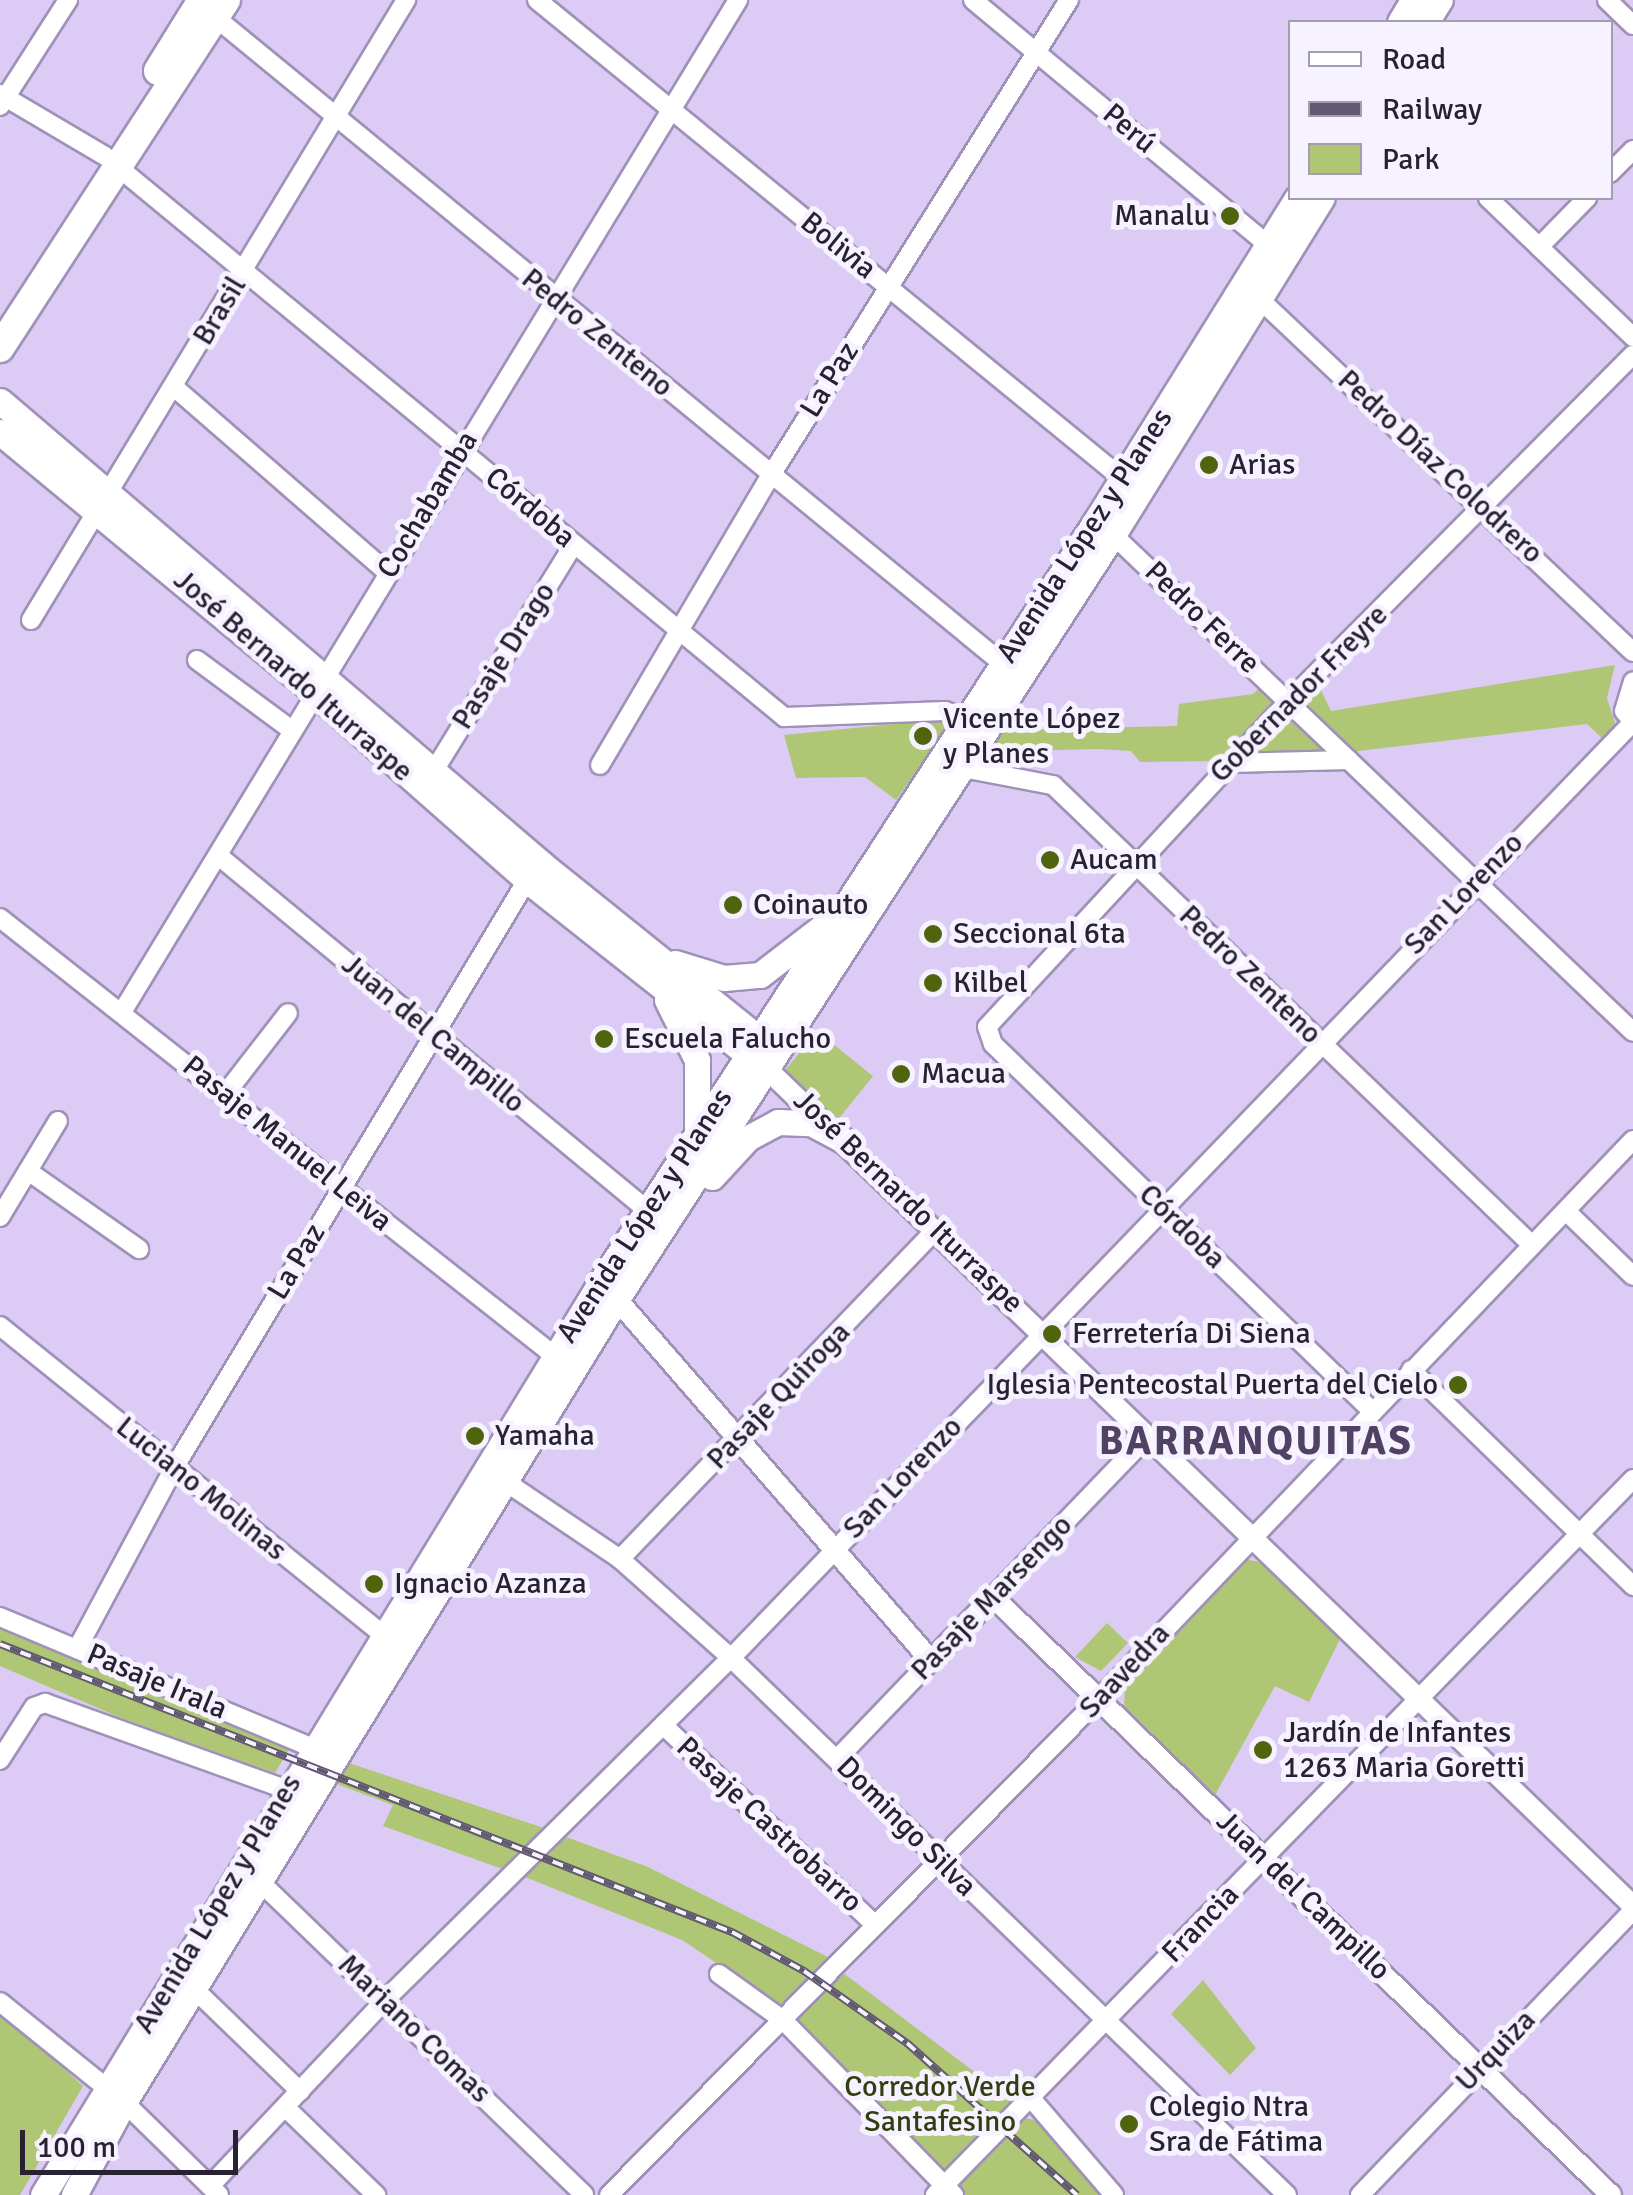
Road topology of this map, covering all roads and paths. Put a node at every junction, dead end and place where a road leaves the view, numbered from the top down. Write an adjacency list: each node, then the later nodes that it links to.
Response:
1 (68, 0): 11 (street)
2 (406, 0): 13 (street, Brasil)
3 (537, 0): 12 (street, Bolivia)
4 (738, 0): 12 (street, Cochabamba)
5 (973, 0): 10 (street, Perú)
6 (1069, 0): 10 (street, La Paz)
7 (1607, 0): 9 (street)
8 (207, 4): 13 (street, Pedro Zenteno); 15 (main road)
9 (1633, 25)
10 (1037, 54): 22 (street, Perú); 24 (street, La Paz)
11 (2, 99): 15 (street, Córdoba)
12 (669, 108): 24 (street, Bolivia); 26 (street, Cochabamba)
13 (337, 115): 23 (street, Brasil); 26 (street, Pedro Zenteno)
14 (1633, 150): 16 (street)
15 (111, 162): 23 (street, Córdoba); 27 (main road); 29 (main road)
16 (1613, 170)
17 (1296, 200): 22 (main road, Avenida López y Planes)
18 (1320, 200): 22 (main road, Avenida López y Planes)
19 (1490, 200): 21 (street)
20 (1585, 200): 21 (street)
21 (1539, 247): 28 (street)
22 (1277, 252): 25 (main road, Avenida López y Planes)
23 (243, 271): 31 (street, Brasil); 34 (street, Córdoba)
24 (888, 287): 35 (street, La Paz); 36 (street, Bolivia)
25 (1252, 292): 36 (main road, Avenida López y Planes); 38 (street, Pedro Díaz Colodrero)
26 (553, 298): 34 (street, Cochabamba); 35 (street, Pedro Zenteno)
27 (0, 319)
28 (1633, 338)
29 (0, 348)
30 (1633, 355): 38 (street, Gobernador Freyre)
31 (174, 388): 37 (street, Brasil); 41 (street)
32 (0, 401): 37 (main road, José Bernardo Iturraspe)
33 (0, 432): 37 (main road, José Bernardo Iturraspe)
34 (461, 451): 40 (street, Córdoba); 41 (street, Cochabamba)
35 (771, 475): 43 (street, La Paz); 46 (street, Pedro Zenteno)
36 (1131, 485): 39 (main road, Avenida López y Planes)
37 (105, 504): 42 (street, Brasil); 48 (main road, José Bernardo Iturraspe)
38 (1485, 508): 44 (street, Pedro Díaz Colodrero); 49 (street, Gobernador Freyre)
39 (1105, 527): 46 (main road, Avenida López y Planes); 49 (street, Pedro Ferre); 50 (main road, Avenida López y Planes)
40 (574, 544): 43 (street, Córdoba); 57 (street, Pasaje Drago)
41 (387, 572): 48 (street, Cochabamba)
42 (31, 620)
43 (680, 632): 50 (street, Córdoba); 55 (street, La Paz)
44 (1633, 652)
45 (197, 660): 52 (street)
46 (1002, 663): 50 (main road, Avenida López y Planes)
47 (1633, 680): 51 (street, San Lorenzo)
48 (320, 684): 52 (street, Cochabamba); 57 (main road, José Bernardo Iturraspe); 60 (main road, José Bernardo Iturraspe)
49 (1289, 702): 53 (street, Pedro Ferre); 54 (street, Gobernador Freyre)
50 (977, 722): 56 (main road, Avenida López y Planes)
51 (1633, 722): 61 (street, San Lorenzo)
52 (293, 731): 58 (street, Cochabamba)
53 (1349, 760): 54 (street); 61 (street, Pedro Ferre)
54 (1229, 764): 59 (street, Gobernador Freyre)
55 (600, 765)
56 (950, 766): 59 (street, Pedro Zenteno); 62 (main road, Avenida López y Planes); 71 (main road, Avenida López y Planes)
57 (435, 769): 64 (main road, José Bernardo Iturraspe)
58 (220, 858): 65 (street, Cochabamba); 68 (street, Juan del Campillo)
59 (1134, 864): 69 (street, Pedro Zenteno); 70 (street, Gobernador Freyre)
60 (527, 880): 64 (main road, José Bernardo Iturraspe); 68 (street, La Paz)
61 (1476, 882): 67 (street, Pedro Ferre); 69 (street, San Lorenzo)
62 (860, 883): 64 (main road); 71 (main road, Avenida López y Planes)
63 (0, 918): 65 (street, Pasaje Manuel Leiva)
64 (633, 951): 71 (main road, José Bernardo Iturraspe); 76 (main road)
65 (122, 1012): 72 (street, Pasaje Manuel Leiva)
66 (288, 1013): 72 (street)
67 (1633, 1032)
68 (434, 1036): 78 (street, La Paz); 80 (street, Juan del Campillo)
69 (1320, 1042): 79 (street, San Lorenzo); 84 (street, Pedro Zenteno)
70 (993, 1044): 79 (street, Córdoba)
71 (763, 1054): 75 (street, José Bernardo Iturraspe); 76 (main road, Avenida López y Planes); 86 (main road, Avenida López y Planes)
72 (226, 1094): 78 (street, Pasaje Manuel Leiva)
73 (58, 1122): 77 (street)
74 (1633, 1140): 81 (street, Saavedra)
75 (845, 1141): 83 (street, José Bernardo Iturraspe); 86 (main road)
76 (690, 1145): 80 (main road, Avenida López y Planes)
77 (28, 1171): 82 (street); 85 (street)
78 (340, 1189): 91 (street, Pasaje Manuel Leiva); 96 (street, La Paz)
79 (1162, 1207): 90 (street, San Lorenzo); 93 (street, Córdoba)
80 (647, 1210): 88 (main road, Avenida López y Planes)
81 (1566, 1211): 84 (street, Saavedra); 87 (street)
82 (0, 1217)
83 (936, 1231): 90 (street, José Bernardo Iturraspe); 95 (street, Pasaje Quiroga)
84 (1532, 1245): 92 (street, Saavedra)
85 (139, 1249)
86 (644, 1257): 88 (main road, Avenida López y Planes)
87 (1633, 1276)
88 (609, 1291): 91 (main road, Avenida López y Planes); 95 (street)
89 (0, 1326): 96 (street, Luciano Molinas)
90 (1043, 1333): 94 (street, José Bernardo Iturraspe); 101 (street, San Lorenzo)
91 (565, 1364): 98 (main road, Avenida López y Planes); 106 (main road, Avenida López y Planes)
92 (1412, 1370): 93 (street, Saavedra); 99 (street)
93 (1372, 1411): 100 (street, Saavedra)
94 (1148, 1436): 100 (street, José Bernardo Iturraspe); 104 (street, Pasaje Marsengo)
95 (738, 1438): 101 (street); 102 (street, Pasaje Quiroga)
96 (174, 1468): 106 (street, Luciano Molinas); 107 (street, La Paz)
97 (1633, 1479): 99 (street, Francia)
98 (506, 1482): 102 (street, Domingo Silva); 106 (main road, Avenida López y Planes)
99 (1580, 1534): 103 (street); 111 (street, Francia)
100 (1251, 1537): 110 (street, Saavedra); 111 (street, José Bernardo Iturraspe)
101 (834, 1549): 108 (street, San Lorenzo); 109 (street)
102 (620, 1559): 108 (street, Domingo Silva)
103 (1633, 1586)
104 (994, 1597): 109 (street, Pasaje Marsengo); 110 (street, Juan del Campillo)
105 (0, 1617): 107 (street, Pasaje Irala)
106 (393, 1643): 113 (main road, Avenida López y Planes); 119 (main road, Avenida López y Planes)
107 (77, 1649): 113 (street, Pasaje Irala)
108 (732, 1658): 112 (street, San Lorenzo); 114 (street, Domingo Silva)
109 (931, 1660): 114 (street, Pasaje Marsengo)
110 (1099, 1699): 117 (street, Juan del Campillo); 118 (street, Saavedra)
111 (1420, 1700): 117 (street, Francia); 120 (street, José Bernardo Iturraspe)
112 (664, 1725): 121 (street, Pasaje Castrobarro); 124 (street, San Lorenzo)
113 (313, 1748): 116 (main road, Avenida López y Planes)
114 (837, 1759): 118 (street, Domingo Silva)
115 (0, 1760): 116 (street, Pasaje Irala)
116 (288, 1790): 119 (main road, Avenida López y Planes)
117 (1264, 1858): 127 (street, Francia); 128 (street, Juan del Campillo)
118 (940, 1860): 121 (street, Saavedra); 127 (street, Domingo Silva)
119 (251, 1874): 123 (main road, Avenida López y Planes); 124 (street, Mariano Comas)
120 (1633, 1908): 128 (street, Urquiza)
121 (875, 1925): 126 (street, Saavedra)
122 (719, 1974): 126 (street)
123 (186, 1981): 129 (street); 130 (main road, Avenida López y Planes)
124 (385, 2000): 129 (street, San Lorenzo); 138 (street, Mariano Comas)
125 (0, 2002): 130 (street)
126 (783, 2020): 134 (street); 139 (street, Saavedra)
127 (1105, 2022): 131 (street, Francia); 141 (street, Domingo Silva)
128 (1479, 2068): 142 (street, Urquiza); 143 (street, Juan del Campillo)
129 (300, 2090): 132 (street, San Lorenzo)
130 (115, 2094): 133 (street); 135 (main road, Avenida López y Planes); 136 (main road, Avenida López y Planes)
131 (1030, 2097): 134 (street, Francia); 140 (street)
132 (284, 2107): 133 (street, San Lorenzo); 137 (street)
133 (214, 2190)
134 (944, 2192)
135 (43, 2195)
136 (74, 2195)
137 (376, 2195)
138 (584, 2195)
139 (609, 2195)
140 (1114, 2195)
141 (1288, 2195)
142 (1360, 2195)
143 (1611, 2195)

